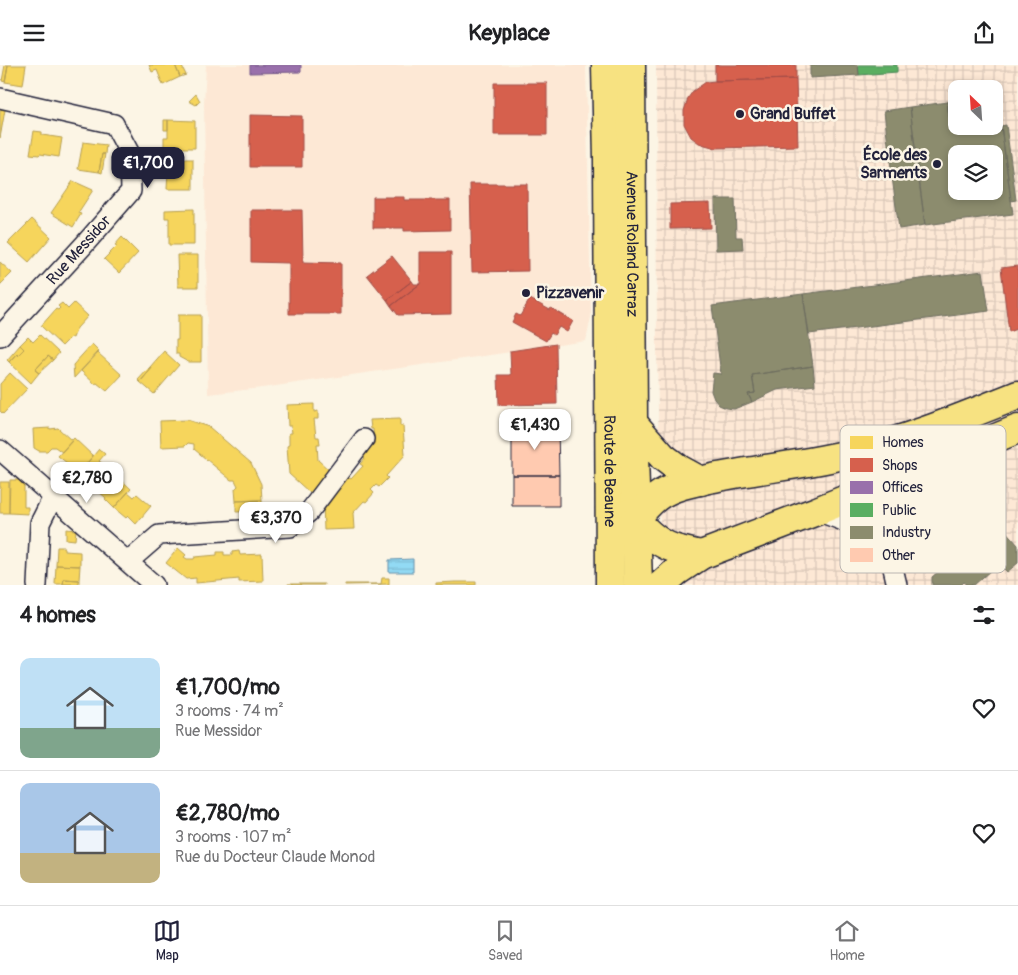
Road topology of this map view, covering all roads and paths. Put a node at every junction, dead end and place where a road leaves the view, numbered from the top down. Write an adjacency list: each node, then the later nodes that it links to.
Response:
1 (606, 65): 5 (main road, Avenue Roland Carraz)
2 (631, 65): 7 (main road, Avenue Roland Carraz)
3 (0, 98): 4 (street, Rue Messidor)
4 (0, 336)
5 (609, 358): 15 (main road, Route de Beaune)
6 (1018, 395): 8 (main road)
7 (633, 423): 14 (main road); 19 (main road, Route de Beaune)
8 (938, 425)
9 (1018, 429): 10 (main road)
10 (1006, 434)
11 (364, 439): 23 (street)
12 (0, 451): 16 (street)
13 (840, 456): 14 (main road)
14 (701, 481): 19 (main road)
15 (610, 489): 19 (main road); 21 (main road, Route de Beaune)
16 (56, 493): 23 (street); 24 (street)
17 (840, 502): 18 (main road)
18 (817, 511): 20 (street); 22 (main road)
19 (636, 520): 21 (main road); 22 (main road); 27 (main road, Route de Beaune)
20 (840, 520)
21 (610, 553): 26 (main road, Route de Beaune)
22 (701, 555): 28 (main road)
23 (128, 562): 25 (street)
24 (37, 585)
25 (154, 585)
26 (610, 585)
27 (638, 585)
28 (661, 585)

